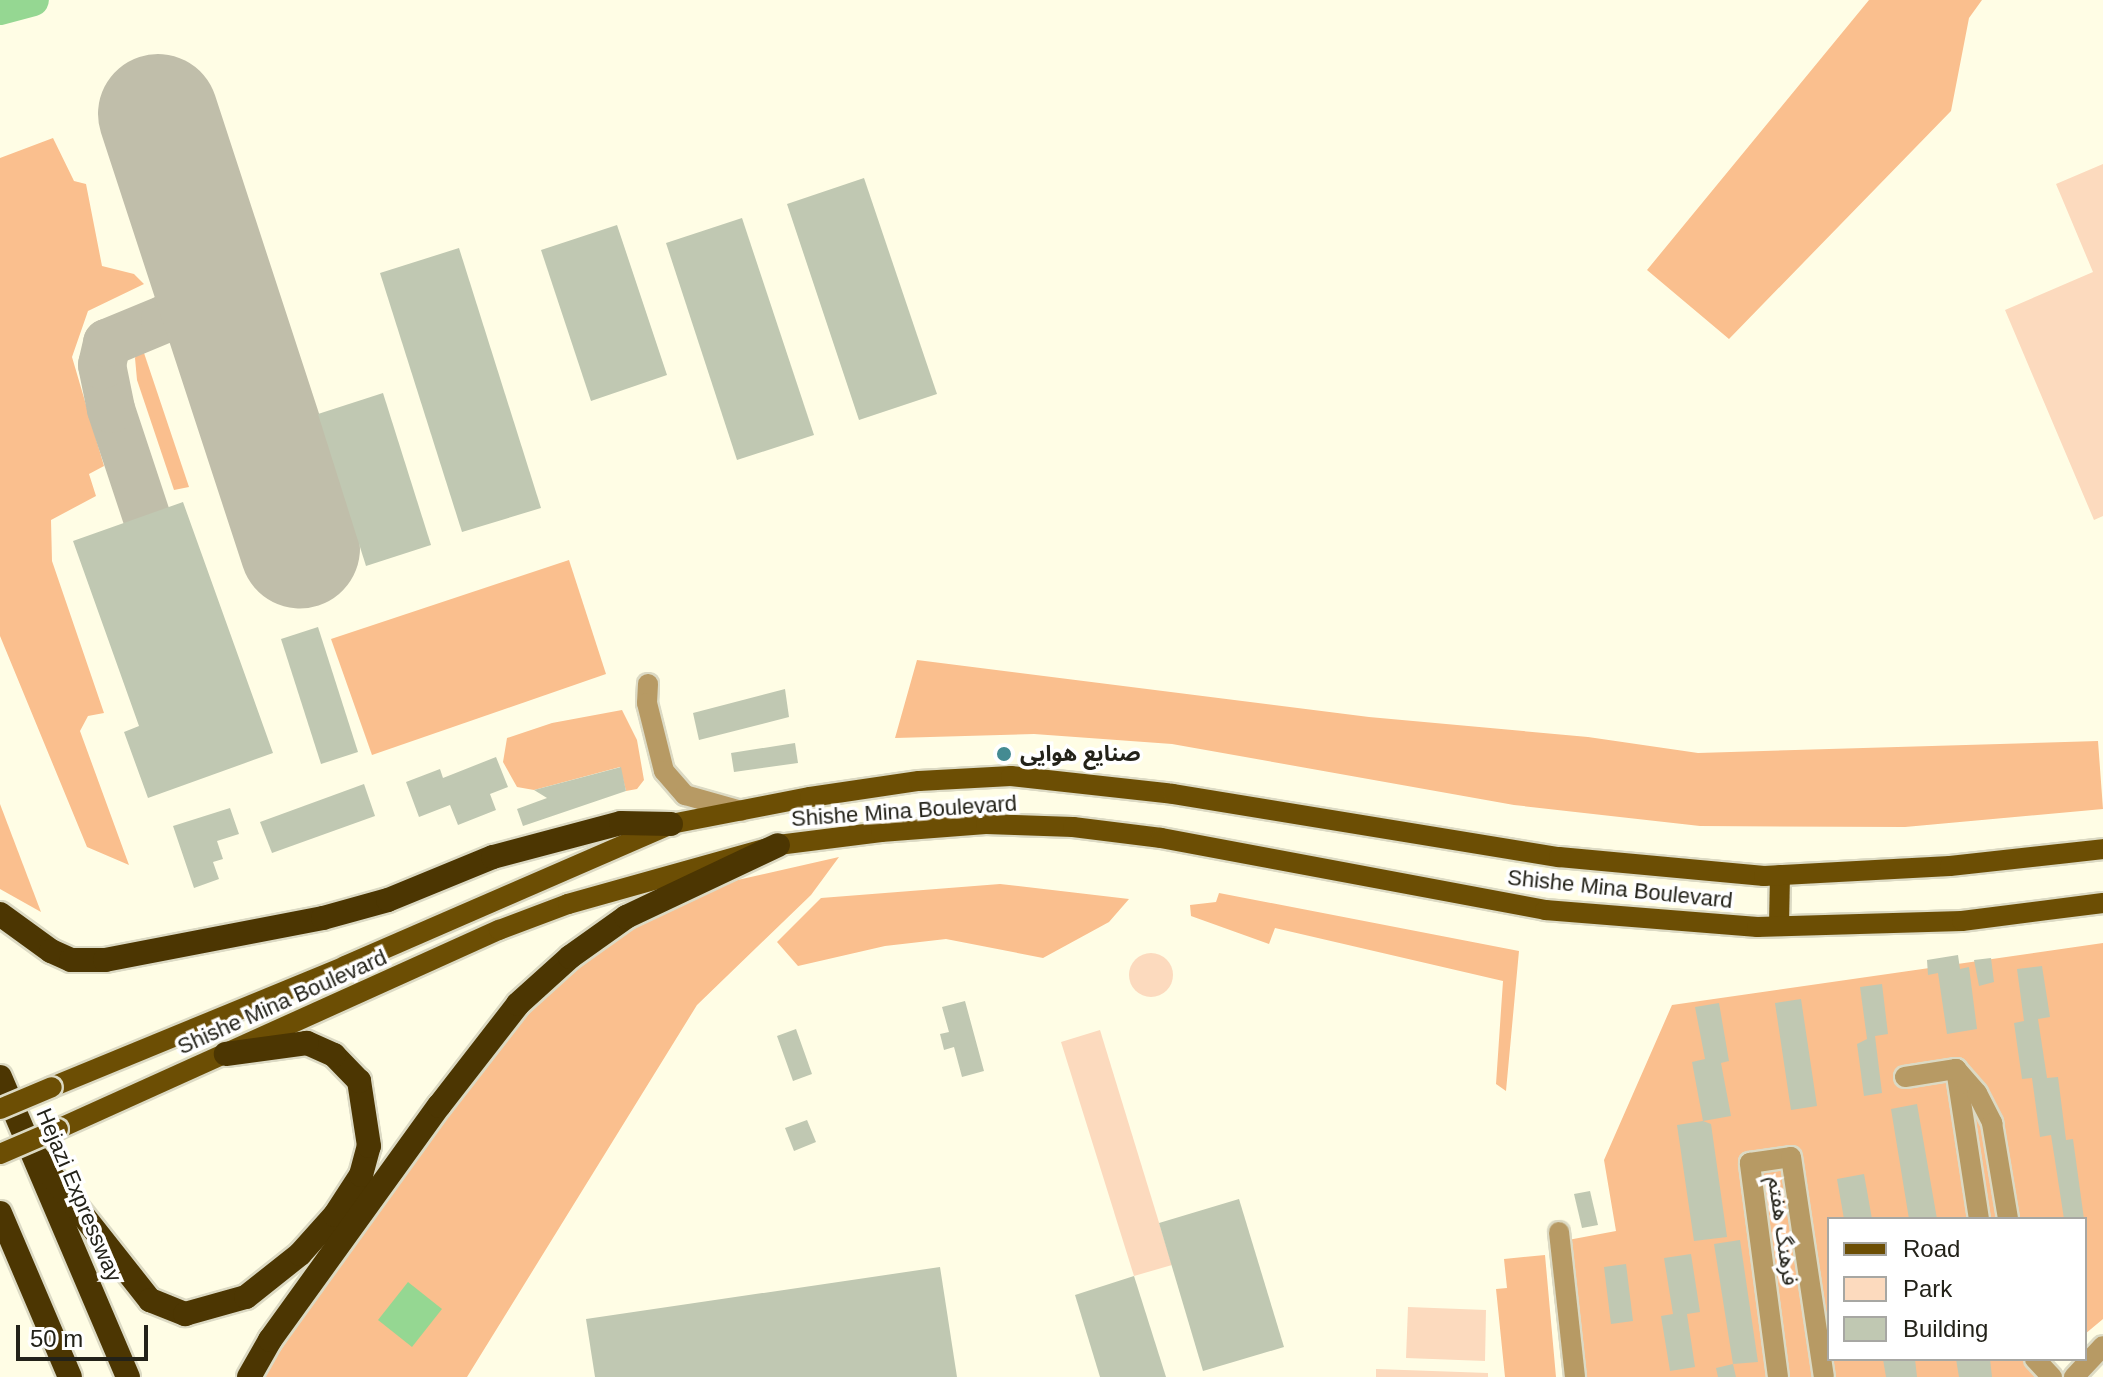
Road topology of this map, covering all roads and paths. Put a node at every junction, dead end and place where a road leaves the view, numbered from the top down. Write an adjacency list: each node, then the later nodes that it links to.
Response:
1 (648, 684): 2 (street)
2 (741, 811): 3 (main road, Shishe Mina Boulevard); 6 (main road, Shishe Mina Boulevard)
3 (671, 824): 8 (highway); 14 (main road, Shishe Mina Boulevard, bridge)
4 (778, 845): 9 (main road, Shishe Mina Boulevard); 10 (main road, Shishe Mina Boulevard); 25 (highway)
5 (2103, 849): 6 (main road, Shishe Mina Boulevard)
6 (1780, 875): 9 (main road)
7 (2103, 903): 9 (main road, Shishe Mina Boulevard)
8 (0, 914)
9 (1779, 926)
10 (226, 1054): 15 (highway); 16 (main road, Shishe Mina Boulevard, bridge)
11 (1956, 1069): 13 (street); 18 (street); 19 (street)
12 (0, 1077): 15 (highway, Hejazi Expressway)
13 (1905, 1077)
14 (0, 1109)
15 (33, 1152): 24 (highway, Hejazi Expressway)
16 (0, 1154)
17 (0, 1213): 23 (highway)
18 (1979, 1217)
19 (2008, 1217)
20 (1559, 1232): 26 (street)
21 (2103, 1346): 30 (street)
22 (2037, 1361): 29 (street)
23 (70, 1377)
24 (128, 1377)
25 (249, 1377)
26 (1575, 1377)
27 (1778, 1377): 28 (street, فرهنگ هفتم)
28 (1824, 1377)
29 (2052, 1377)
30 (2074, 1377)

